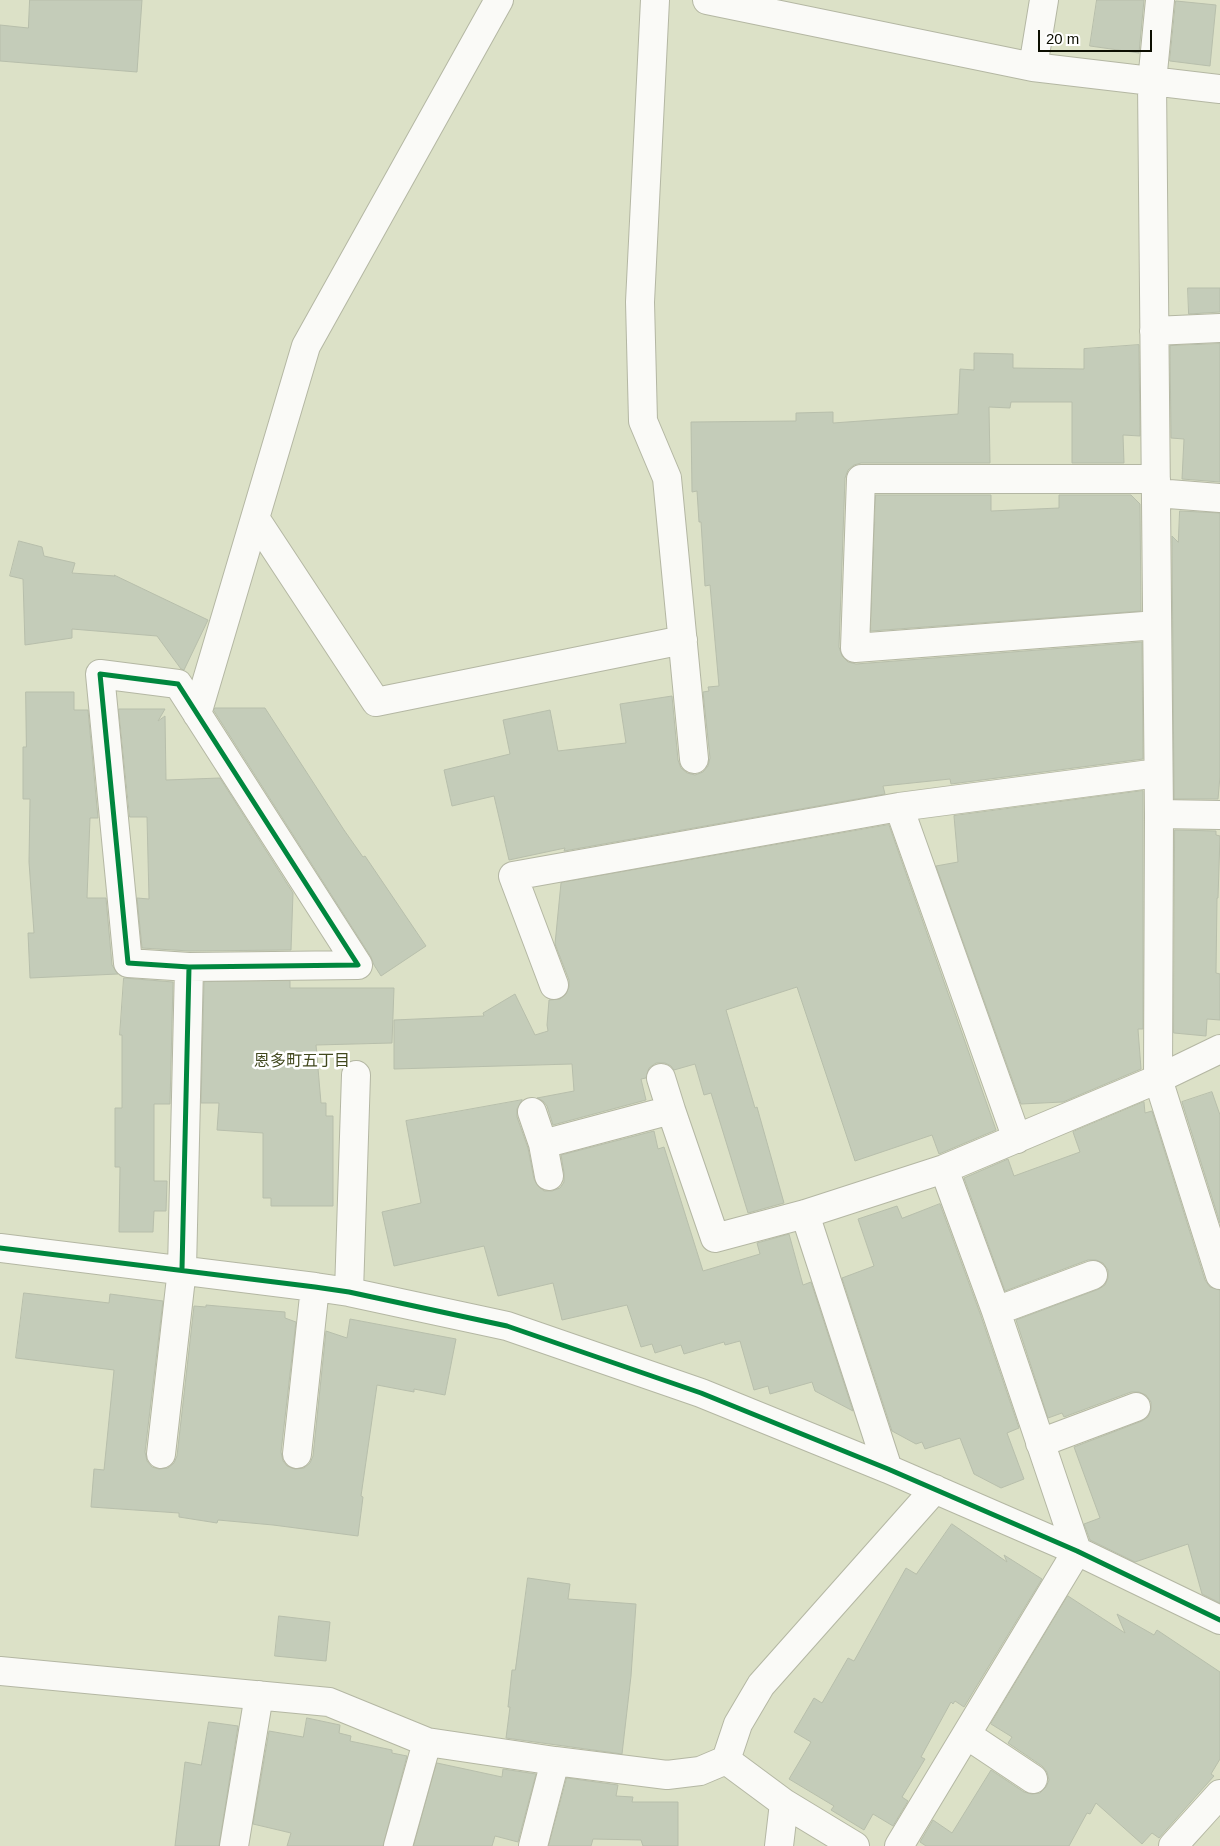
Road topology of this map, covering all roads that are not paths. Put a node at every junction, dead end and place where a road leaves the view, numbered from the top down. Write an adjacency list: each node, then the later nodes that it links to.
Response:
1 (499, 0): 13 (street)
2 (655, 0): 15 (street)
3 (707, 0): 6 (street)
4 (1044, 0): 6 (street)
5 (1160, 0): 7 (street)
6 (1033, 67): 7 (street)
7 (1152, 82): 8 (street); 10 (street)
8 (1220, 89)
9 (1220, 328): 10 (street)
10 (1154, 331): 11 (street)
11 (1156, 486): 12 (street); 14 (street); 14 (street)
12 (1220, 498)
13 (255, 518): 15 (street); 16 (street)
14 (1157, 625): 18 (street)
15 (683, 640): 17 (street)
16 (197, 714): 22 (street); 22 (street)
17 (694, 760)
18 (1158, 773): 19 (street); 20 (street)
19 (899, 807): 23 (street); 30 (street)
20 (1159, 814): 21 (street); 27 (street)
21 (1220, 815)
22 (189, 967): 36 (street)
23 (554, 985)
24 (1220, 1049): 27 (street)
25 (356, 1075): 40 (street)
26 (661, 1078): 28 (street)
27 (1158, 1079): 30 (street); 38 (street)
28 (671, 1110): 31 (street); 34 (street)
29 (532, 1112): 31 (street)
30 (1017, 1139): 32 (street)
31 (543, 1144): 33 (street)
32 (944, 1169): 34 (street); 41 (street)
33 (549, 1176)
34 (805, 1214): 46 (street)
35 (0, 1248): 36 (street)
36 (182, 1270): 39 (street); 44 (street)
37 (1094, 1275): 41 (street)
38 (1220, 1275)
39 (316, 1286): 40 (street); 45 (street)
40 (349, 1292): 46 (street)
41 (996, 1311): 43 (street)
42 (1136, 1407): 43 (street)
43 (1040, 1443): 48 (street)
44 (161, 1454)
45 (297, 1454)
46 (888, 1469): 47 (street)
47 (935, 1489): 48 (street); 54 (street)
48 (1078, 1551): 49 (street); 52 (street)
49 (1220, 1620)
50 (0, 1671): 51 (street)
51 (259, 1695): 53 (street); 59 (street)
52 (967, 1735): 56 (street); 64 (street)
53 (427, 1742): 55 (street); 60 (street)
54 (726, 1760): 55 (street); 58 (street)
55 (555, 1761): 61 (street)
56 (1033, 1778)
57 (1220, 1794): 65 (street)
58 (784, 1803): 62 (street); 63 (street)
59 (234, 1846)
60 (398, 1846)
61 (532, 1846)
62 (779, 1846)
63 (854, 1846)
64 (899, 1846)
65 (1173, 1846)

